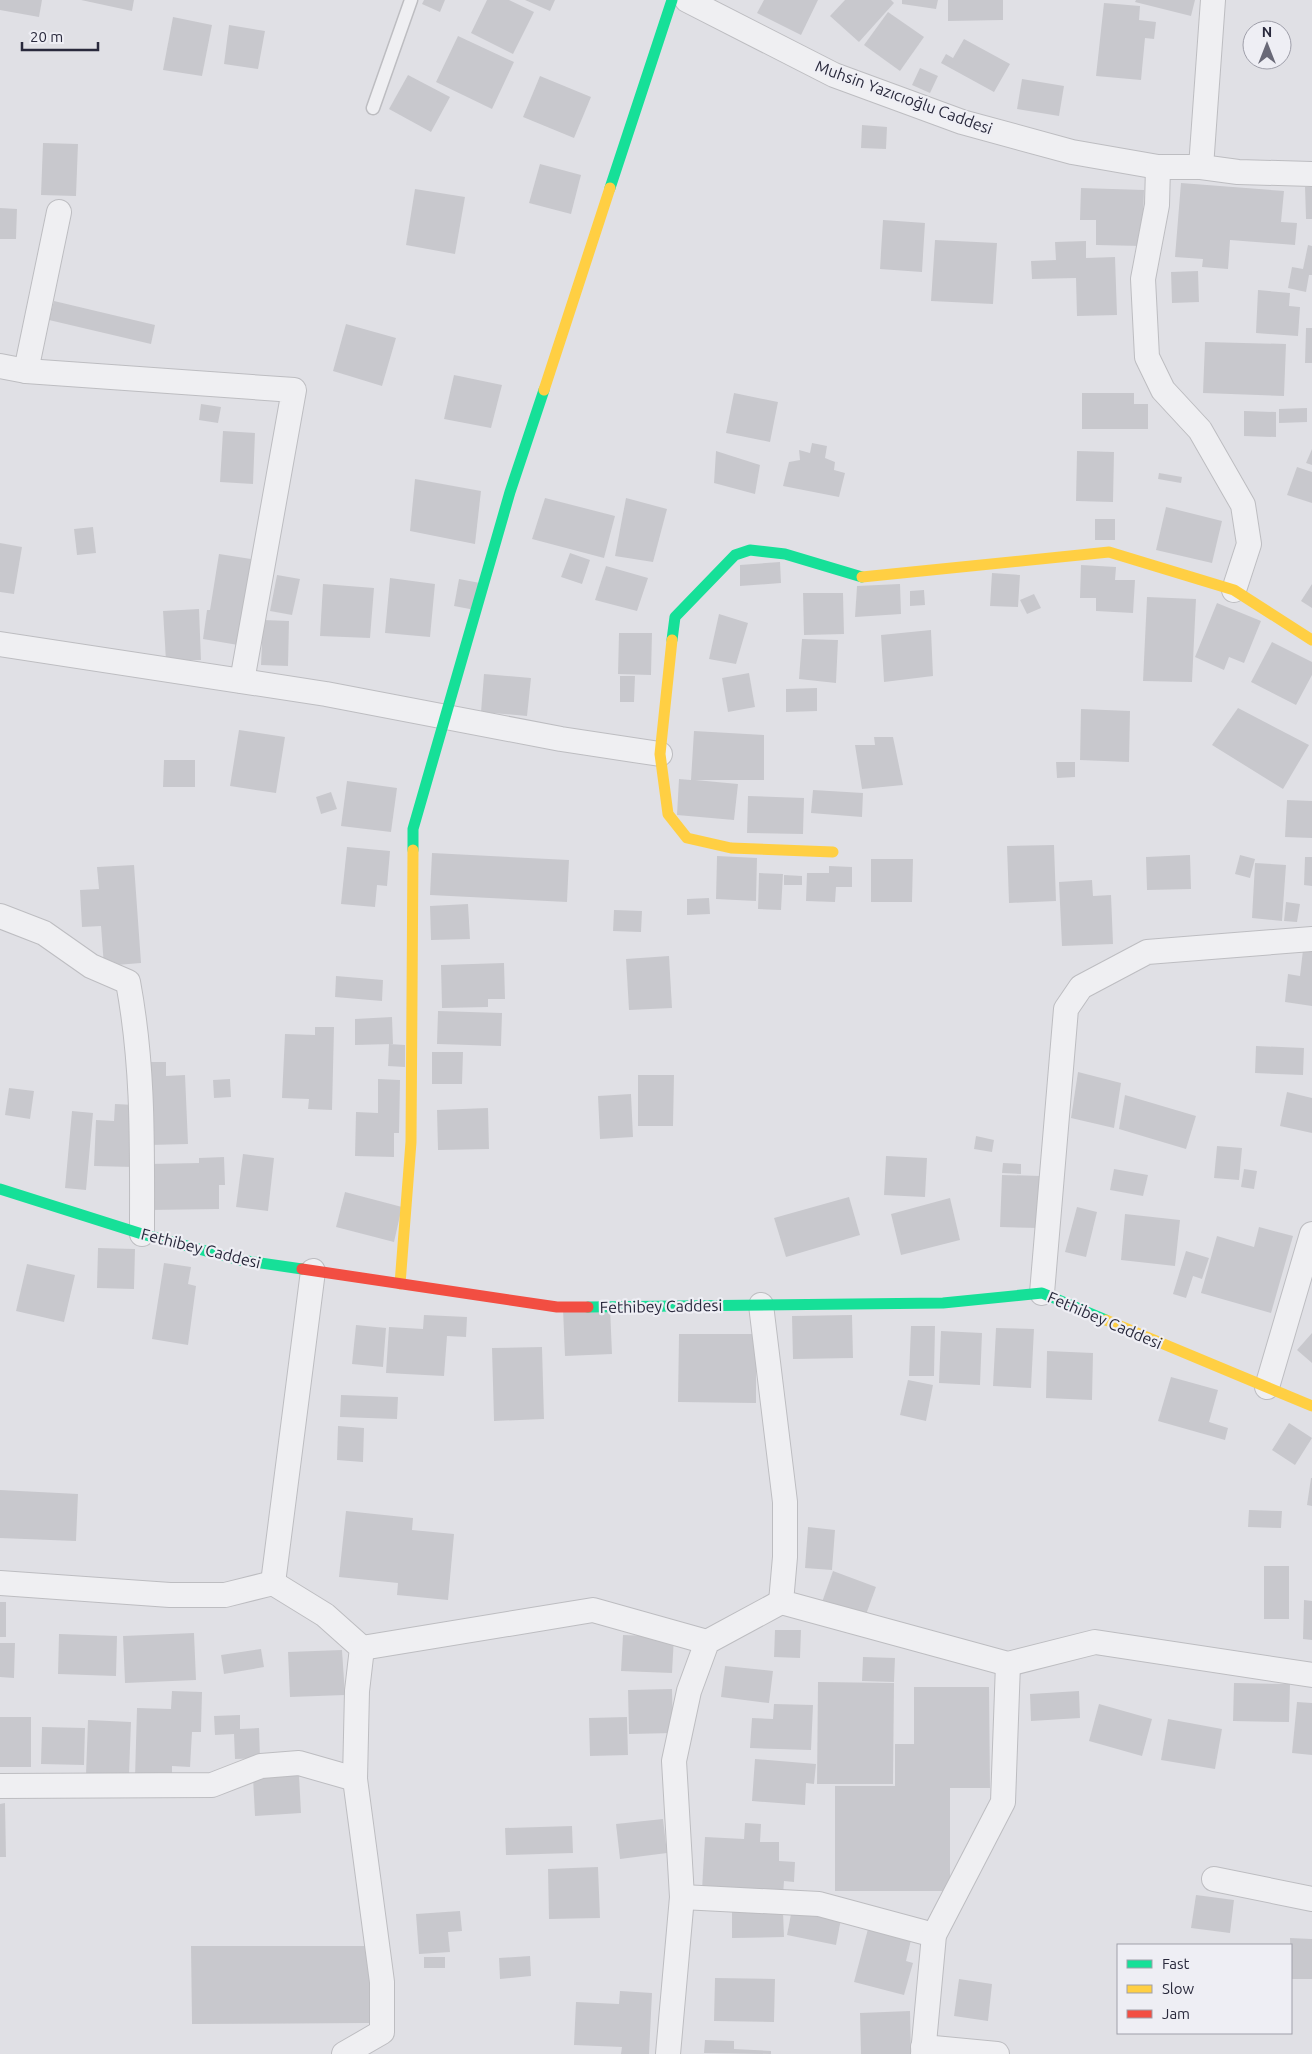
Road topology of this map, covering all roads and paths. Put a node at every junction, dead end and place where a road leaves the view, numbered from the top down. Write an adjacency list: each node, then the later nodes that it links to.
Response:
1 (411, 0): 5 (lane)
2 (672, 0): 16 (street)
3 (687, 0): 6 (street, Muhsin Yazıcıoğlu Caddesi)
4 (1213, 0): 7 (street)
5 (373, 108)
6 (1158, 167): 7 (street, Muhsin Yazıcıoğlu Caddesi); 12 (street)
7 (1201, 167): 8 (street, Muhsin Yazıcıoğlu Caddesi)
8 (1312, 174)
9 (59, 212): 11 (street)
10 (0, 366): 11 (street)
11 (26, 371): 15 (street)
12 (1234, 590): 13 (street); 17 (street)
13 (1312, 640)
14 (0, 644): 15 (street)
15 (242, 681): 16 (street)
16 (446, 717): 17 (street); 25 (street)
17 (660, 754): 18 (street)
18 (833, 852)
19 (0, 916): 22 (street)
20 (1312, 939): 26 (street)
21 (1, 1193): 22 (street, Fethibey Caddesi)
22 (142, 1234): 24 (street, Fethibey Caddesi)
23 (1312, 1234): 28 (street)
24 (313, 1271): 25 (street, Fethibey Caddesi); 30 (street)
25 (400, 1284): 27 (street, Fethibey Caddesi)
26 (1042, 1293): 27 (street, Fethibey Caddesi); 28 (street, Fethibey Caddesi)
27 (761, 1305): 32 (street)
28 (1267, 1387): 29 (street, Fethibey Caddesi)
29 (1312, 1406)
30 (273, 1582): 31 (street); 34 (street)
31 (0, 1583)
32 (782, 1602): 33 (street); 35 (street)
33 (707, 1642): 34 (street); 40 (street)
34 (362, 1648): 37 (street)
35 (1008, 1664): 36 (street); 42 (street)
36 (1312, 1675)
37 (355, 1779): 38 (street); 44 (street)
38 (0, 1786)
39 (1214, 1879): 41 (street)
40 (682, 1897): 42 (street); 45 (street)
41 (1312, 1899)
42 (934, 1935): 43 (street)
43 (923, 2050): 46 (street)
44 (344, 2054)
45 (668, 2054)
46 (997, 2054)

